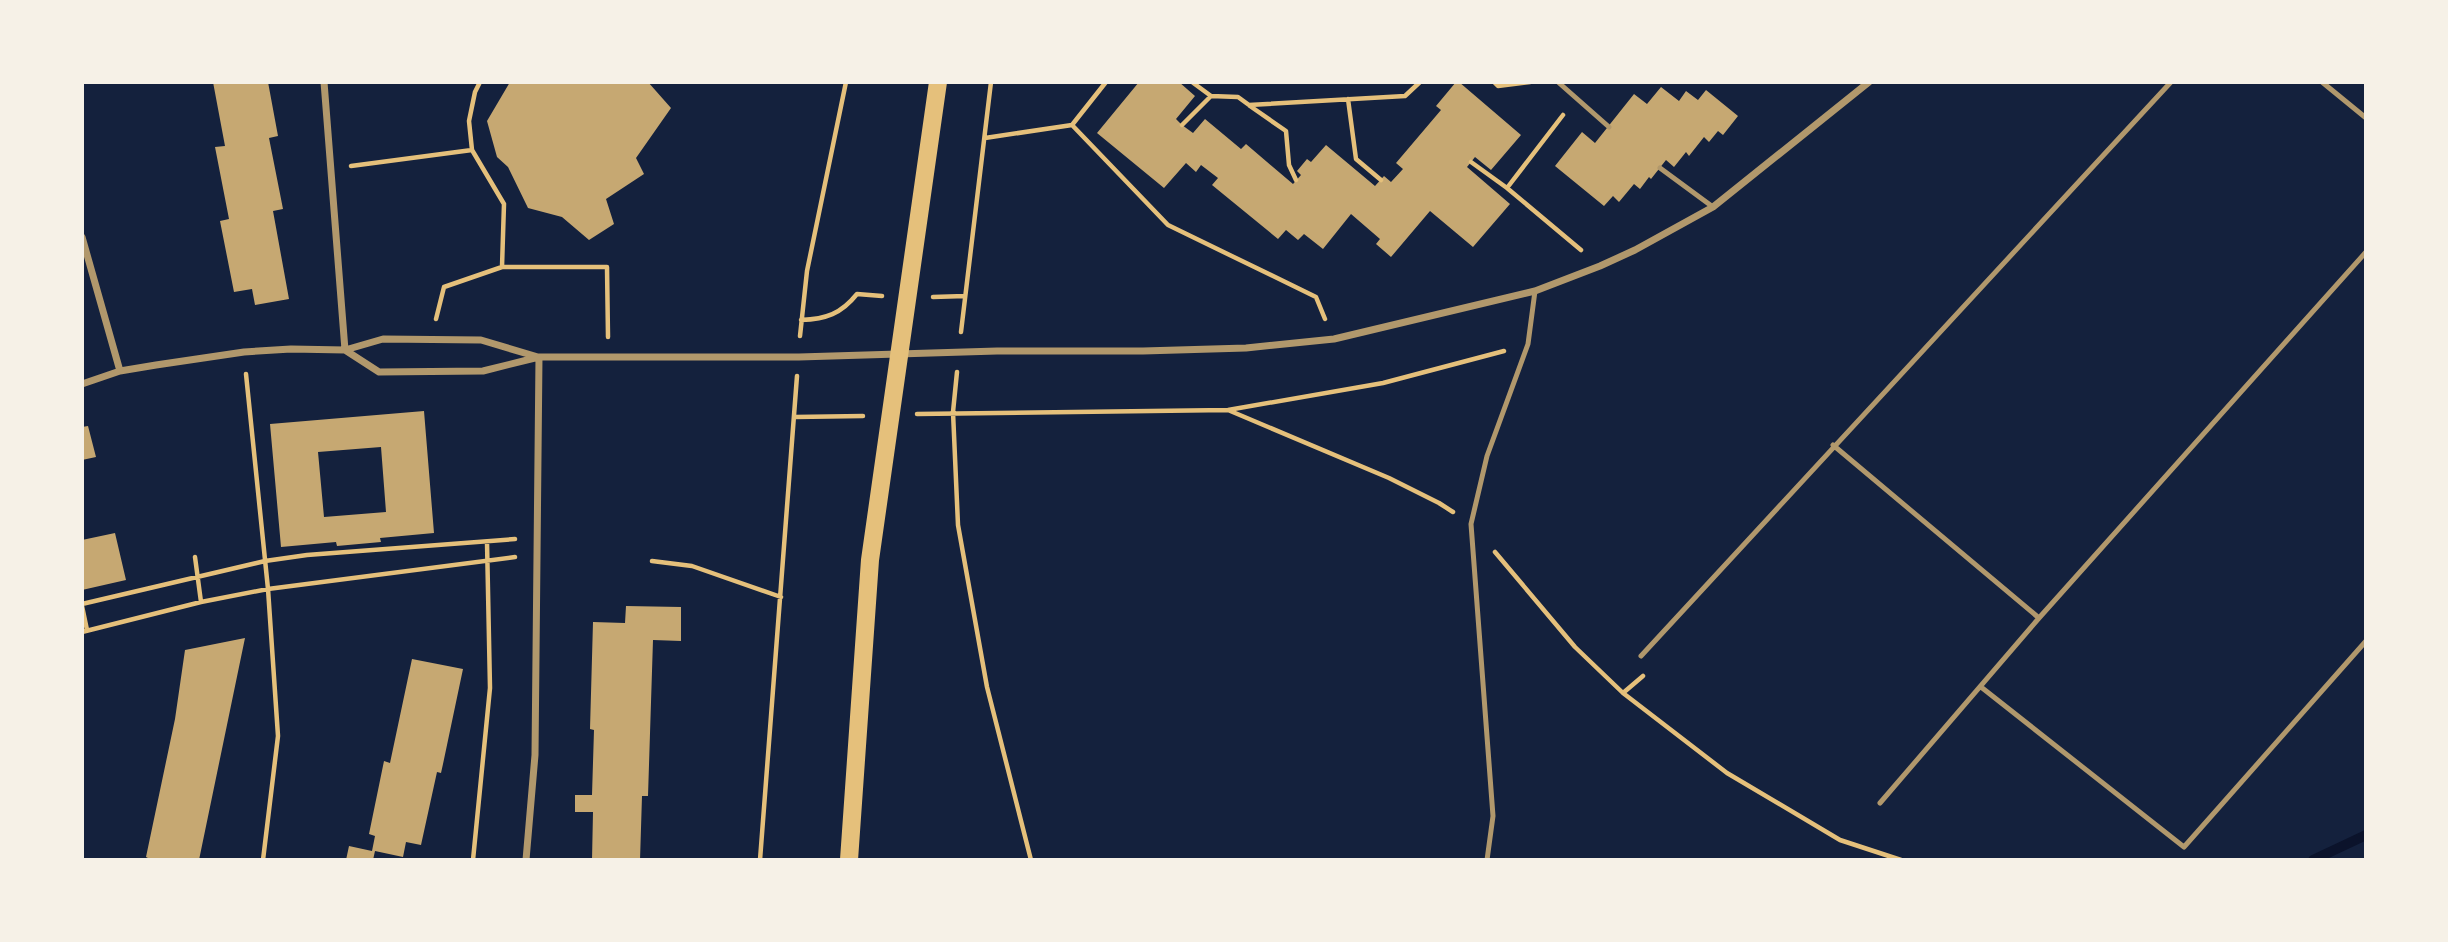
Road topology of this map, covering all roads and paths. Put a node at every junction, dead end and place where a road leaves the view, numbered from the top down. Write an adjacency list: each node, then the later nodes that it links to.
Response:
1 (324, 82): 26 (street)
2 (480, 82): 24 (path)
3 (846, 82): 46 (path)
4 (938, 82): 43 (main road)
5 (992, 82): 23 (path)
6 (1106, 82): 20 (path)
7 (1192, 82): 15 (path)
8 (1420, 82): 17 (path)
9 (1494, 82): 10 (path)
10 (1530, 82)
11 (1558, 82): 16 (lane)
12 (1869, 82): 31 (street)
13 (2171, 82): 53 (lane)
14 (2322, 82): 19 (lane)
15 (1211, 96): 18 (path); 21 (path)
16 (1576, 97): 22 (lane); 30 (path)
17 (1348, 99): 18 (path); 29 (path)
18 (1249, 106): 28 (path)
19 (2366, 118)
20 (1072, 125): 23 (path); 37 (path)
21 (1182, 125)
22 (1609, 127)
23 (985, 138): 42 (path)
24 (472, 150): 26 (path); 35 (path)
25 (1471, 162): 30 (path)
26 (331, 169): 40 (street)
27 (1660, 169): 31 (lane)
28 (1296, 180)
29 (1381, 180)
30 (1507, 188): 34 (path)
31 (1713, 207): 34 (street)
32 (82, 237): 47 (street)
33 (2366, 252): 67 (lane)
34 (1600, 266): 36 (street)
35 (502, 267): 38 (path); 45 (path)
36 (1535, 291): 37 (street); 39 (lane)
37 (1334, 339): 42 (street)
38 (430, 340): 40 (street); 44 (street)
39 (1528, 344): 49 (path); 54 (lane)
40 (345, 350): 41 (street); 44 (street)
41 (244, 352): 47 (street); 60 (path)
42 (959, 352): 43 (street); 50 (path)
43 (901, 353): 46 (street); 51 (main road)
44 (539, 357): 45 (street); 55 (street)
45 (609, 357): 46 (street)
46 (799, 357): 52 (path)
47 (120, 371): 48 (street)
48 (82, 384)
49 (1228, 410): 50 (path); 54 (path)
50 (953, 412): 51 (path); 78 (path)
51 (891, 415): 52 (path); 77 (main road)
52 (795, 417): 64 (path)
53 (1833, 445): 67 (lane); 70 (lane)
54 (1471, 524): 79 (lane); 80 (path)
55 (537, 536): 56 (path); 57 (street)
56 (487, 542): 59 (path); 60 (path)
57 (538, 555): 59 (path); 75 (street)
58 (195, 556): 62 (path)
59 (488, 560): 63 (path); 74 (path)
60 (265, 561): 62 (path); 63 (path)
61 (652, 561): 64 (path)
62 (198, 577): 65 (path); 66 (path)
63 (268, 589): 65 (path); 73 (path)
64 (782, 597): 76 (path)
65 (201, 602): 68 (path)
66 (82, 605): 68 (path)
67 (2039, 618): 71 (lane)
68 (85, 631)
69 (2366, 641): 71 (lane)
70 (1641, 656)
71 (1981, 687): 72 (lane)
72 (1880, 803)
73 (263, 860)
74 (473, 860)
75 (526, 860)
76 (760, 860)
77 (849, 860)
78 (1031, 860)
79 (1487, 860)
80 (1900, 860)

